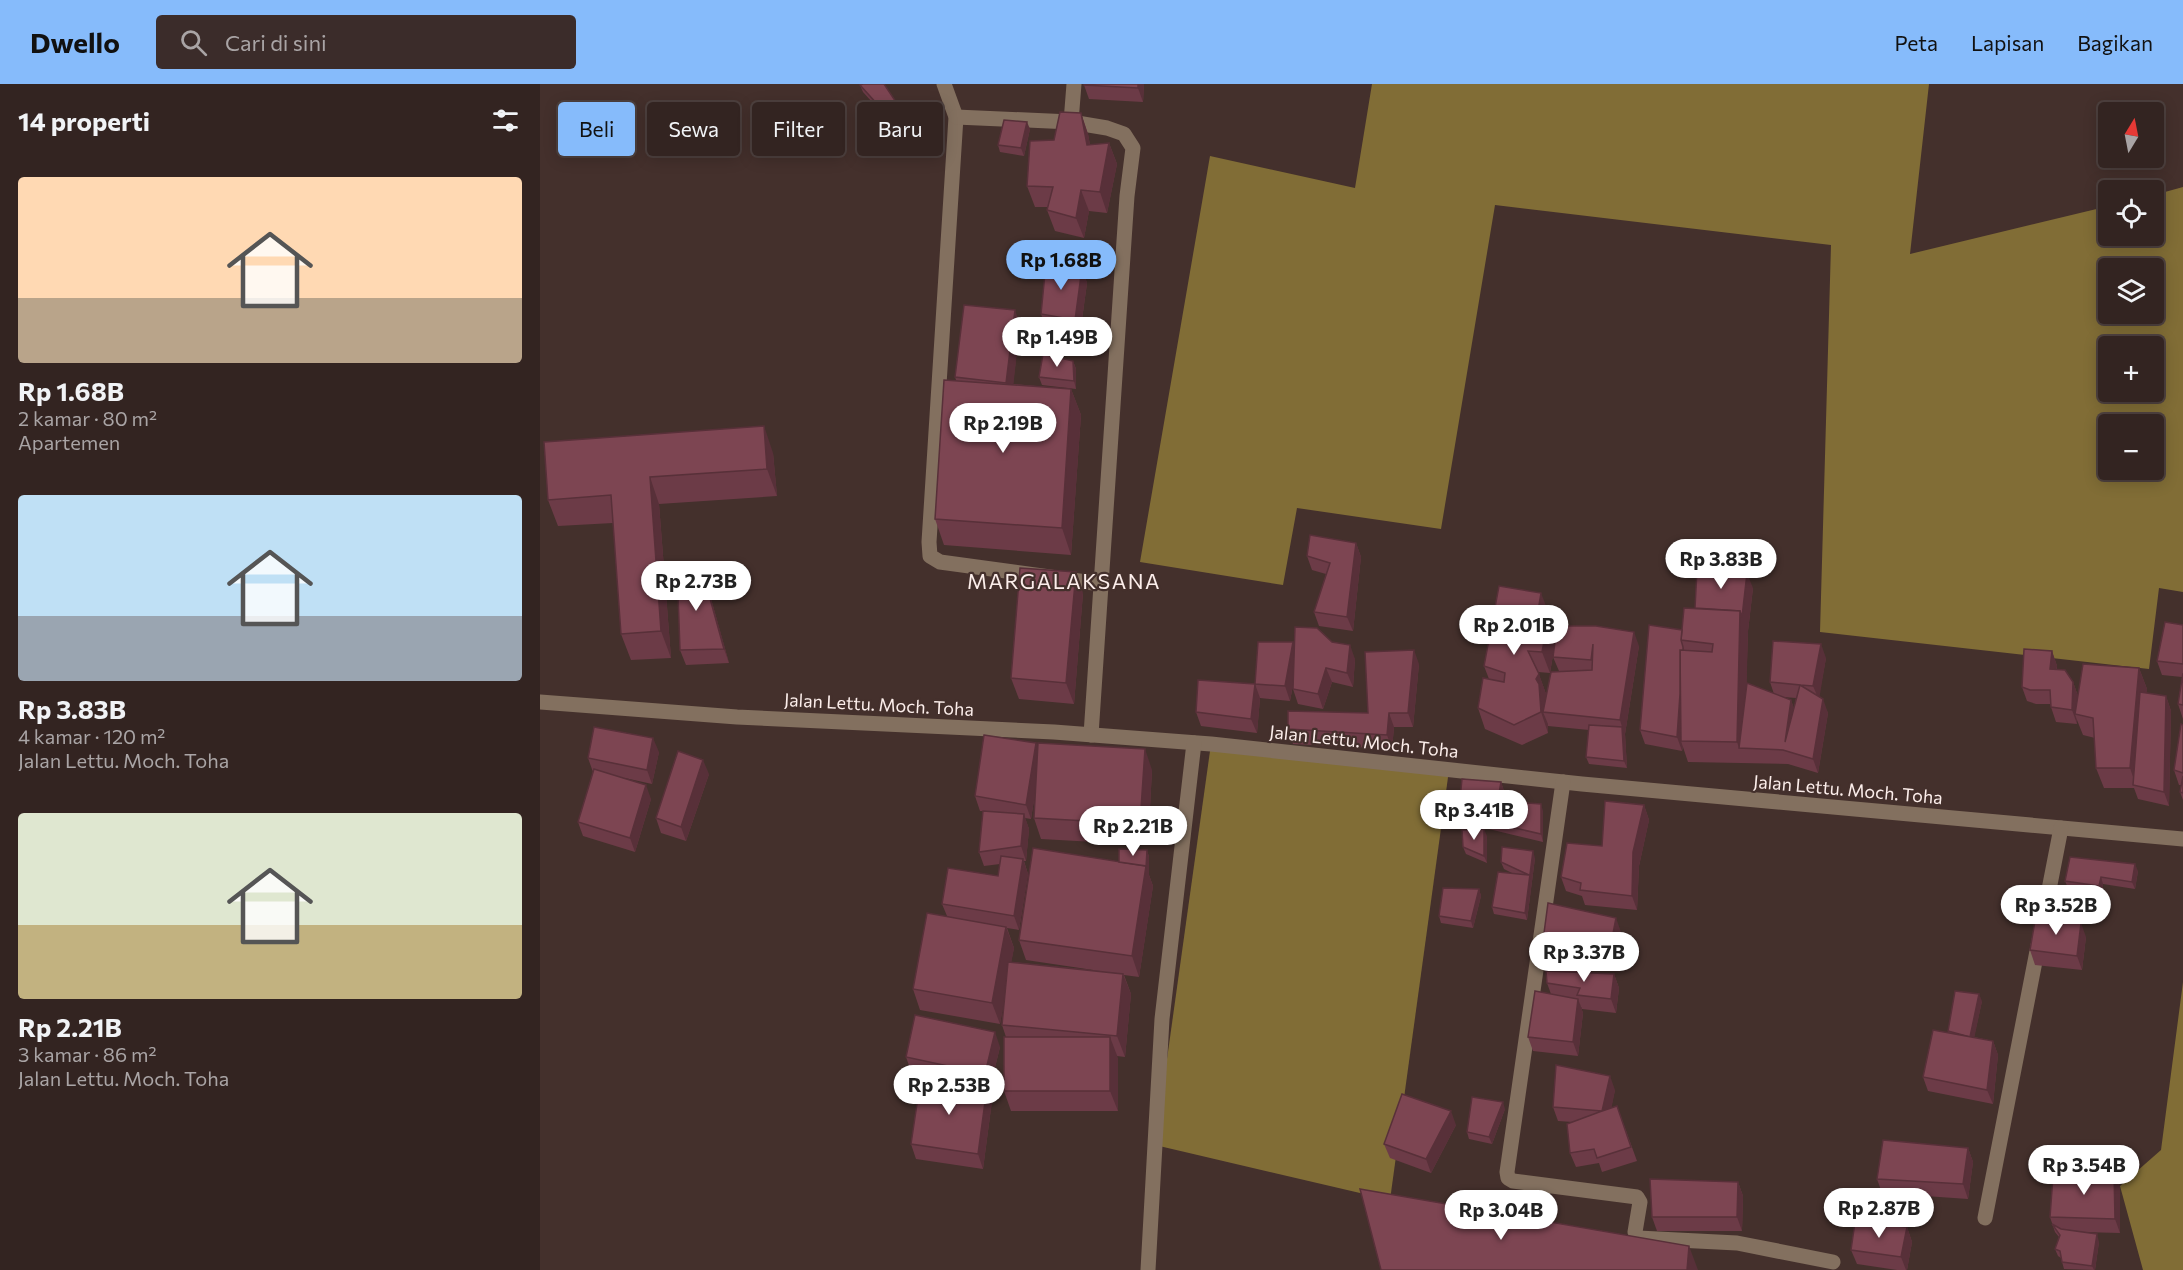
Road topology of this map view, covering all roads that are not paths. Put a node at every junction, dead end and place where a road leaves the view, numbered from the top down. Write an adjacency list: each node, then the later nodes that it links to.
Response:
1 (944, 84): 3 (street)
2 (1074, 84): 4 (street)
3 (956, 117): 4 (street); 5 (street)
4 (1071, 122): 5 (street)
5 (1101, 584): 7 (street)
6 (540, 702): 7 (street, Jalan Lettu. Moch. Toha)
7 (1091, 735): 8 (street, Jalan Lettu. Moch. Toha)
8 (1194, 743): 9 (street, Jalan Lettu. Moch. Toha); 14 (street)
9 (1563, 782): 10 (street, Jalan Lettu. Moch. Toha); 13 (street)
10 (2061, 828): 11 (street, Jalan Lettu. Moch. Toha); 12 (street)
11 (2183, 839)
12 (1985, 1218)
13 (1833, 1262)
14 (1148, 1270)

